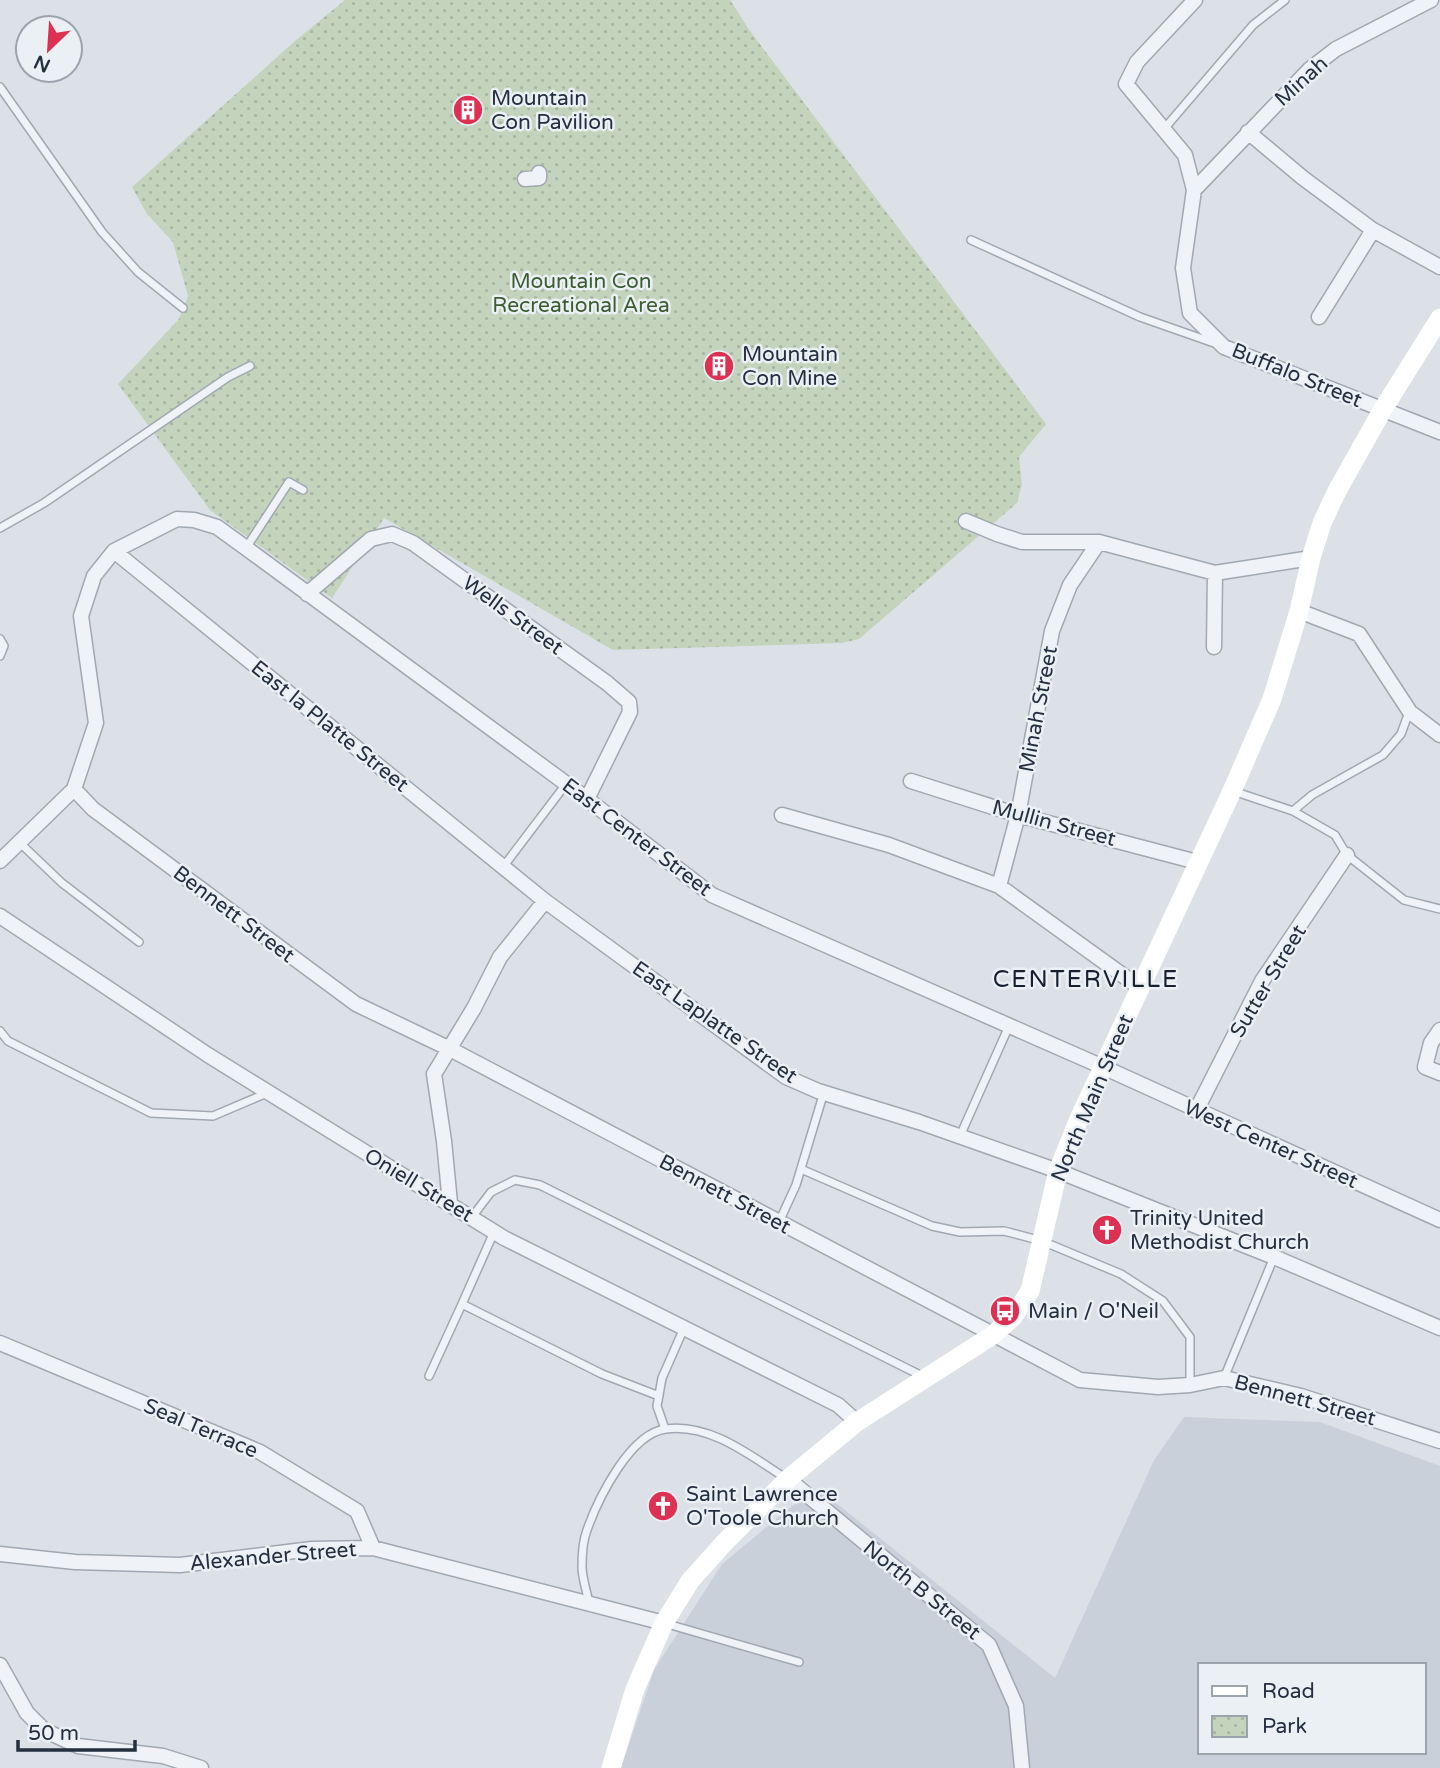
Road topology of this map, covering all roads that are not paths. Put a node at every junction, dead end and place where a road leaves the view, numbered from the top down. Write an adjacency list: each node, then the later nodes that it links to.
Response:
1 (1195, 0): 5 (street, Buffalo Street)
2 (1285, 0): 5 (lane)
3 (1431, 0): 6 (street, Minah)
4 (0, 87): 13 (lane)
5 (1164, 129): 9 (street, Buffalo Street)
6 (1248, 132): 9 (street, Minah); 10 (street)
7 (539, 173): 8 (street)
8 (525, 179)
9 (1194, 190): 16 (street, Buffalo Street)
10 (1373, 230): 12 (street); 14 (street)
11 (971, 240): 16 (lane)
12 (1440, 267)
13 (183, 308)
14 (1319, 317)
15 (1440, 318): 18 (main road, North Main Street)
16 (1224, 346): 18 (street, Buffalo Street)
17 (250, 366): 22 (lane)
18 (1383, 410): 19 (street, Buffalo Street); 26 (main road, North Main Street)
19 (1440, 432)
20 (303, 490): 24 (lane)
21 (966, 521): 23 (street)
22 (0, 528)
23 (1099, 542): 27 (street); 42 (street, Minah Street)
24 (246, 548): 25 (street, East Center Street); 28 (street, East Center Street)
25 (114, 551): 37 (street); 47 (street, East la Platte Street)
26 (1311, 558): 27 (street); 29 (main road, North Main Street)
27 (1215, 573): 31 (street)
28 (307, 594): 36 (street, East Center Street); 39 (street, Wells Street)
29 (1299, 611): 33 (street); 38 (main road, North Main Street)
30 (0, 639): 32 (lane)
31 (1214, 647)
32 (0, 656)
33 (1410, 712): 34 (street); 40 (lane)
34 (1440, 735)
35 (911, 781): 42 (street, Mullin Street)
36 (566, 784): 39 (street, East Center Street); 47 (lane)
37 (74, 789): 43 (street); 57 (street, Bennett Street)
38 (1233, 791): 40 (lane); 46 (main road, North Main Street)
39 (587, 799): 54 (street, East Center Street)
40 (1293, 811): 44 (lane)
41 (782, 815): 48 (street)
42 (1018, 815): 46 (street, Mullin Street); 48 (street, Minah Street)
43 (19, 842): 45 (street); 52 (lane)
44 (1347, 855): 50 (lane); 62 (street, Sutter Street)
45 (0, 861)
46 (1198, 862): 53 (main road, North Main Street)
47 (503, 867): 49 (street, East la Platte Street)
48 (999, 886): 53 (street)
49 (545, 901): 57 (street); 61 (street, East Laplatte Street)
50 (1440, 909)
51 (0, 916): 60 (street, Oniell Street)
52 (139, 942)
53 (1139, 987): 58 (main road, North Main Street)
54 (1009, 1026): 58 (street, East Center Street); 63 (lane)
55 (1440, 1030): 59 (street)
56 (0, 1031): 60 (lane)
57 (450, 1049): 66 (street); 69 (street, Bennett Street)
58 (1103, 1067): 62 (street, West Center Street); 65 (main road, North Main Street)
59 (1440, 1073)
60 (268, 1093): 66 (street, Oniell Street)
61 (824, 1093): 63 (street, East Laplatte Street); 64 (lane)
62 (1196, 1111): 68 (street, West Center Street)
63 (960, 1136): 65 (street, East Laplatte Street)
64 (801, 1169): 69 (lane); 71 (lane)
65 (1058, 1171): 71 (main road, North Main Street); 72 (street, East Laplatte Street)
66 (450, 1203): 67 (street, Oniell Street)
67 (472, 1217): 70 (street, Oniell Street); 79 (lane)
68 (1440, 1220)
69 (779, 1222): 76 (street, Bennett Street)
70 (494, 1232): 73 (lane); 74 (street, Oniell Street)
71 (1042, 1241): 76 (main road, North Main Street); 81 (lane)
72 (1274, 1257): 75 (street, East Laplatte Street); 80 (lane)
73 (462, 1304): 78 (lane); 82 (lane)
74 (684, 1328): 82 (lane); 83 (street, Oniell Street)
75 (1440, 1328)
76 (993, 1335): 79 (main road, North Main Street); 81 (street, Bennett Street)
77 (0, 1343): 87 (street, Seal Terrace)
78 (429, 1376)
79 (925, 1377): 83 (main road, North Main Street)
80 (1224, 1378): 81 (street, Bennett Street); 85 (street, Bennett Street)
81 (1190, 1385)
82 (659, 1396): 84 (lane)
83 (857, 1422): 86 (main road, North Main Street)
84 (665, 1429): 86 (lane); 89 (lane)
85 (1440, 1441)
86 (788, 1479): 90 (main road, North Main Street); 95 (street, North B Street)
87 (373, 1548): 88 (street, Alexander Street); 89 (street, Alexander Street)
88 (0, 1554)
89 (590, 1604): 90 (street, Alexander Street)
90 (664, 1623): 91 (lane); 94 (main road, North Main Street)
91 (799, 1662)
92 (0, 1665): 93 (street)
93 (201, 1768)
94 (611, 1768)
95 (1022, 1768)

